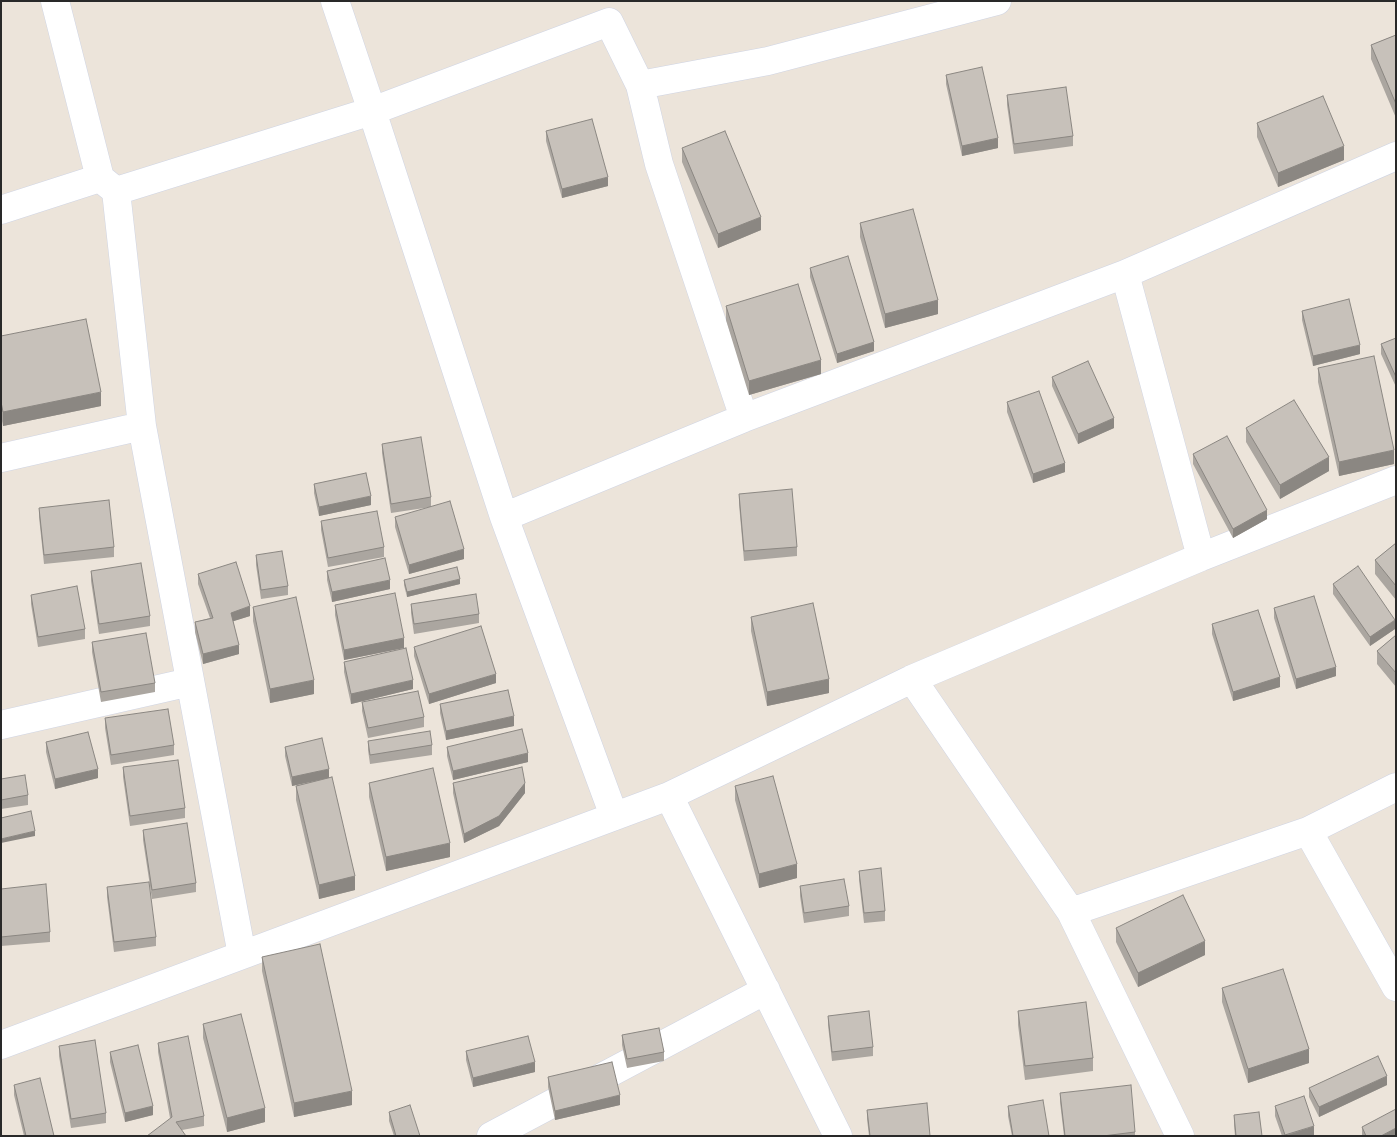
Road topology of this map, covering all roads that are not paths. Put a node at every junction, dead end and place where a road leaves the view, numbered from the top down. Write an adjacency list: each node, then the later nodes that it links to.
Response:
1 (55, 1): 8 (street)
2 (335, 1): 6 (street)
3 (997, 1): 5 (street)
4 (606, 12): 5 (street); 6 (street)
5 (640, 85): 11 (street)
6 (372, 111): 8 (street); 15 (street)
7 (1396, 156): 10 (street)
8 (108, 184): 9 (street); 12 (street)
9 (1, 210)
10 (1125, 274): 11 (street); 16 (street)
11 (744, 418): 15 (street)
12 (142, 426): 13 (street); 18 (street)
13 (1, 458)
14 (1396, 480): 16 (street)
15 (504, 517): 22 (street)
16 (1201, 557): 17 (street)
17 (912, 678): 21 (street); 24 (street)
18 (190, 682): 19 (street); 25 (street)
19 (1, 725)
20 (1396, 787): 23 (street)
21 (669, 796): 22 (street); 27 (street)
22 (614, 816): 25 (street)
23 (1308, 831): 24 (street); 26 (street)
24 (1071, 912): 31 (street)
25 (242, 955): 28 (street)
26 (1396, 988)
27 (766, 990): 29 (street); 30 (street)
28 (1, 1045)
29 (490, 1136)
30 (838, 1136)
31 (1180, 1136)

